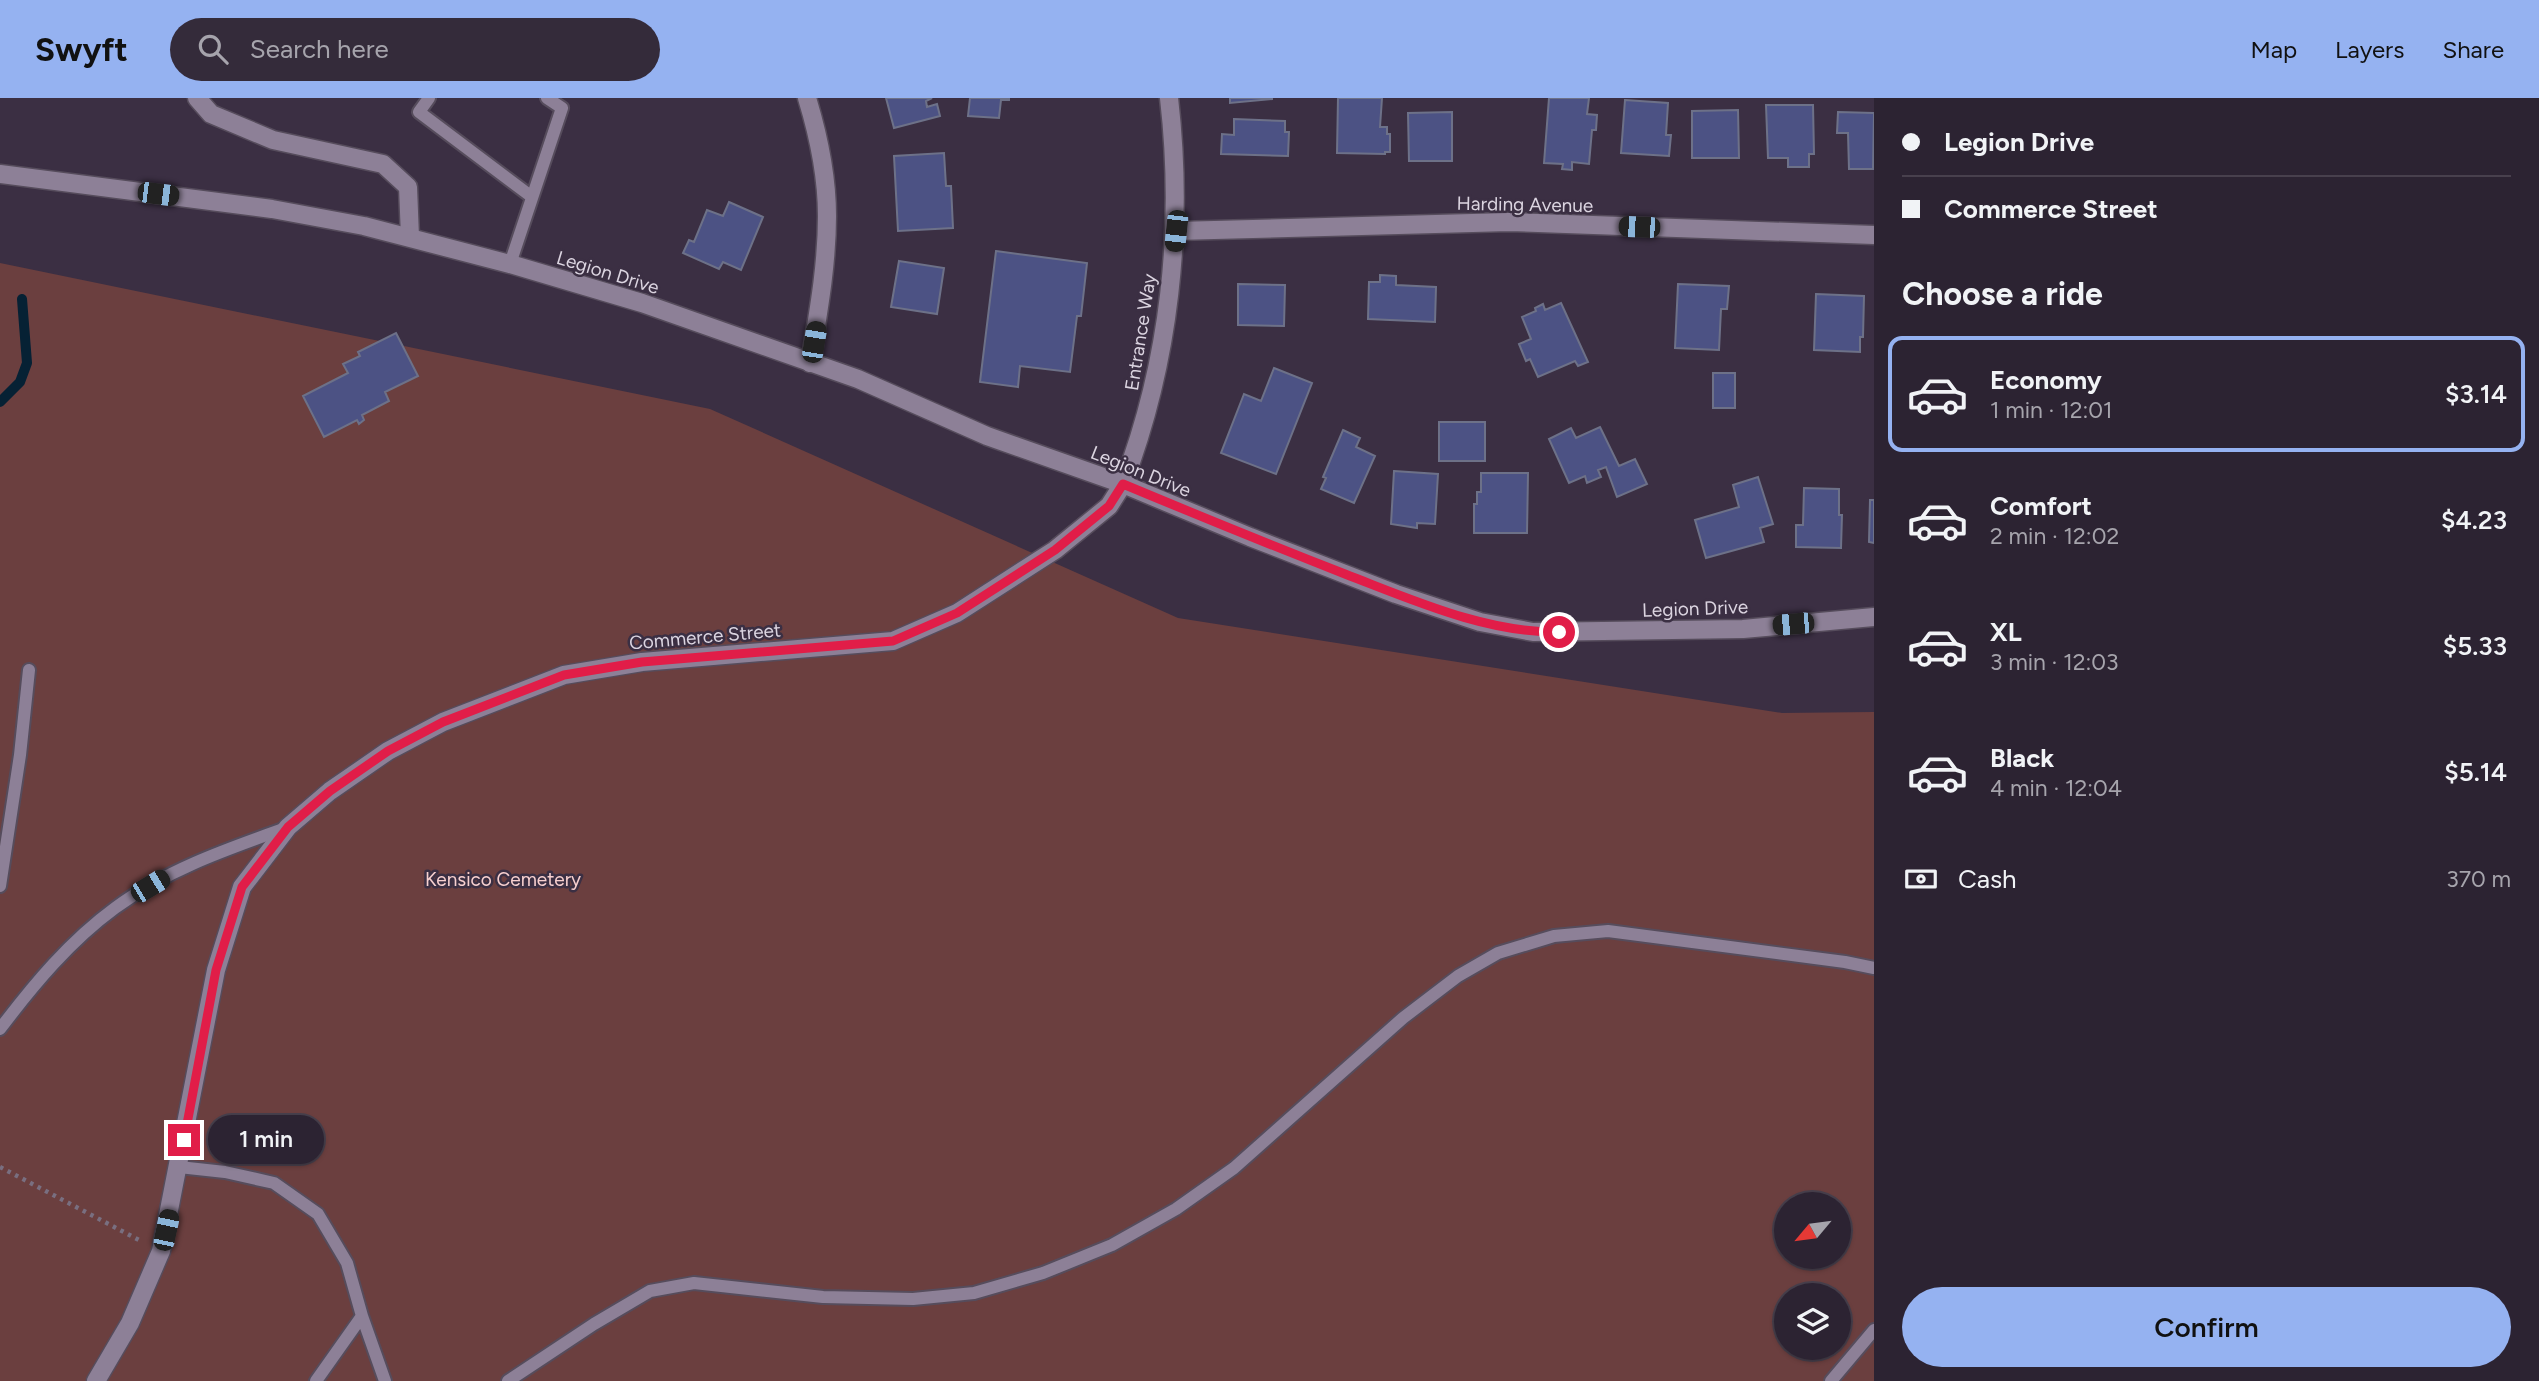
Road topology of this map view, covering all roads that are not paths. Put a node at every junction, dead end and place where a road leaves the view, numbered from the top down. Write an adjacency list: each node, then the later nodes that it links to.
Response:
1 (197, 98): 10 (street)
2 (429, 98): 7 (lane)
3 (547, 98): 7 (lane)
4 (807, 98): 12 (street)
5 (1169, 98): 8 (street, Entrance Way)
6 (0, 174): 10 (street, Legion Drive)
7 (532, 197): 11 (lane)
8 (1176, 231): 9 (street, Harding Avenue); 13 (street, Entrance Way)
9 (1874, 235)
10 (410, 237): 11 (street, Legion Drive)
11 (510, 264): 12 (street, Legion Drive)
12 (810, 363): 13 (street, Legion Drive)
13 (1123, 484): 14 (street, Legion Drive); 16 (street, Commerce Street)
14 (1874, 617)
15 (29, 670): 17 (lane)
16 (288, 827): 19 (lane); 20 (street, Commerce Street)
17 (0, 886)
18 (1874, 968): 26 (lane)
19 (0, 1029)
20 (179, 1167): 21 (lane); 23 (street, Commerce Street)
21 (362, 1316): 24 (lane); 25 (lane)
22 (1874, 1330): 27 (lane)
23 (96, 1381)
24 (316, 1381)
25 (385, 1381)
26 (508, 1381)
27 (1831, 1381)

